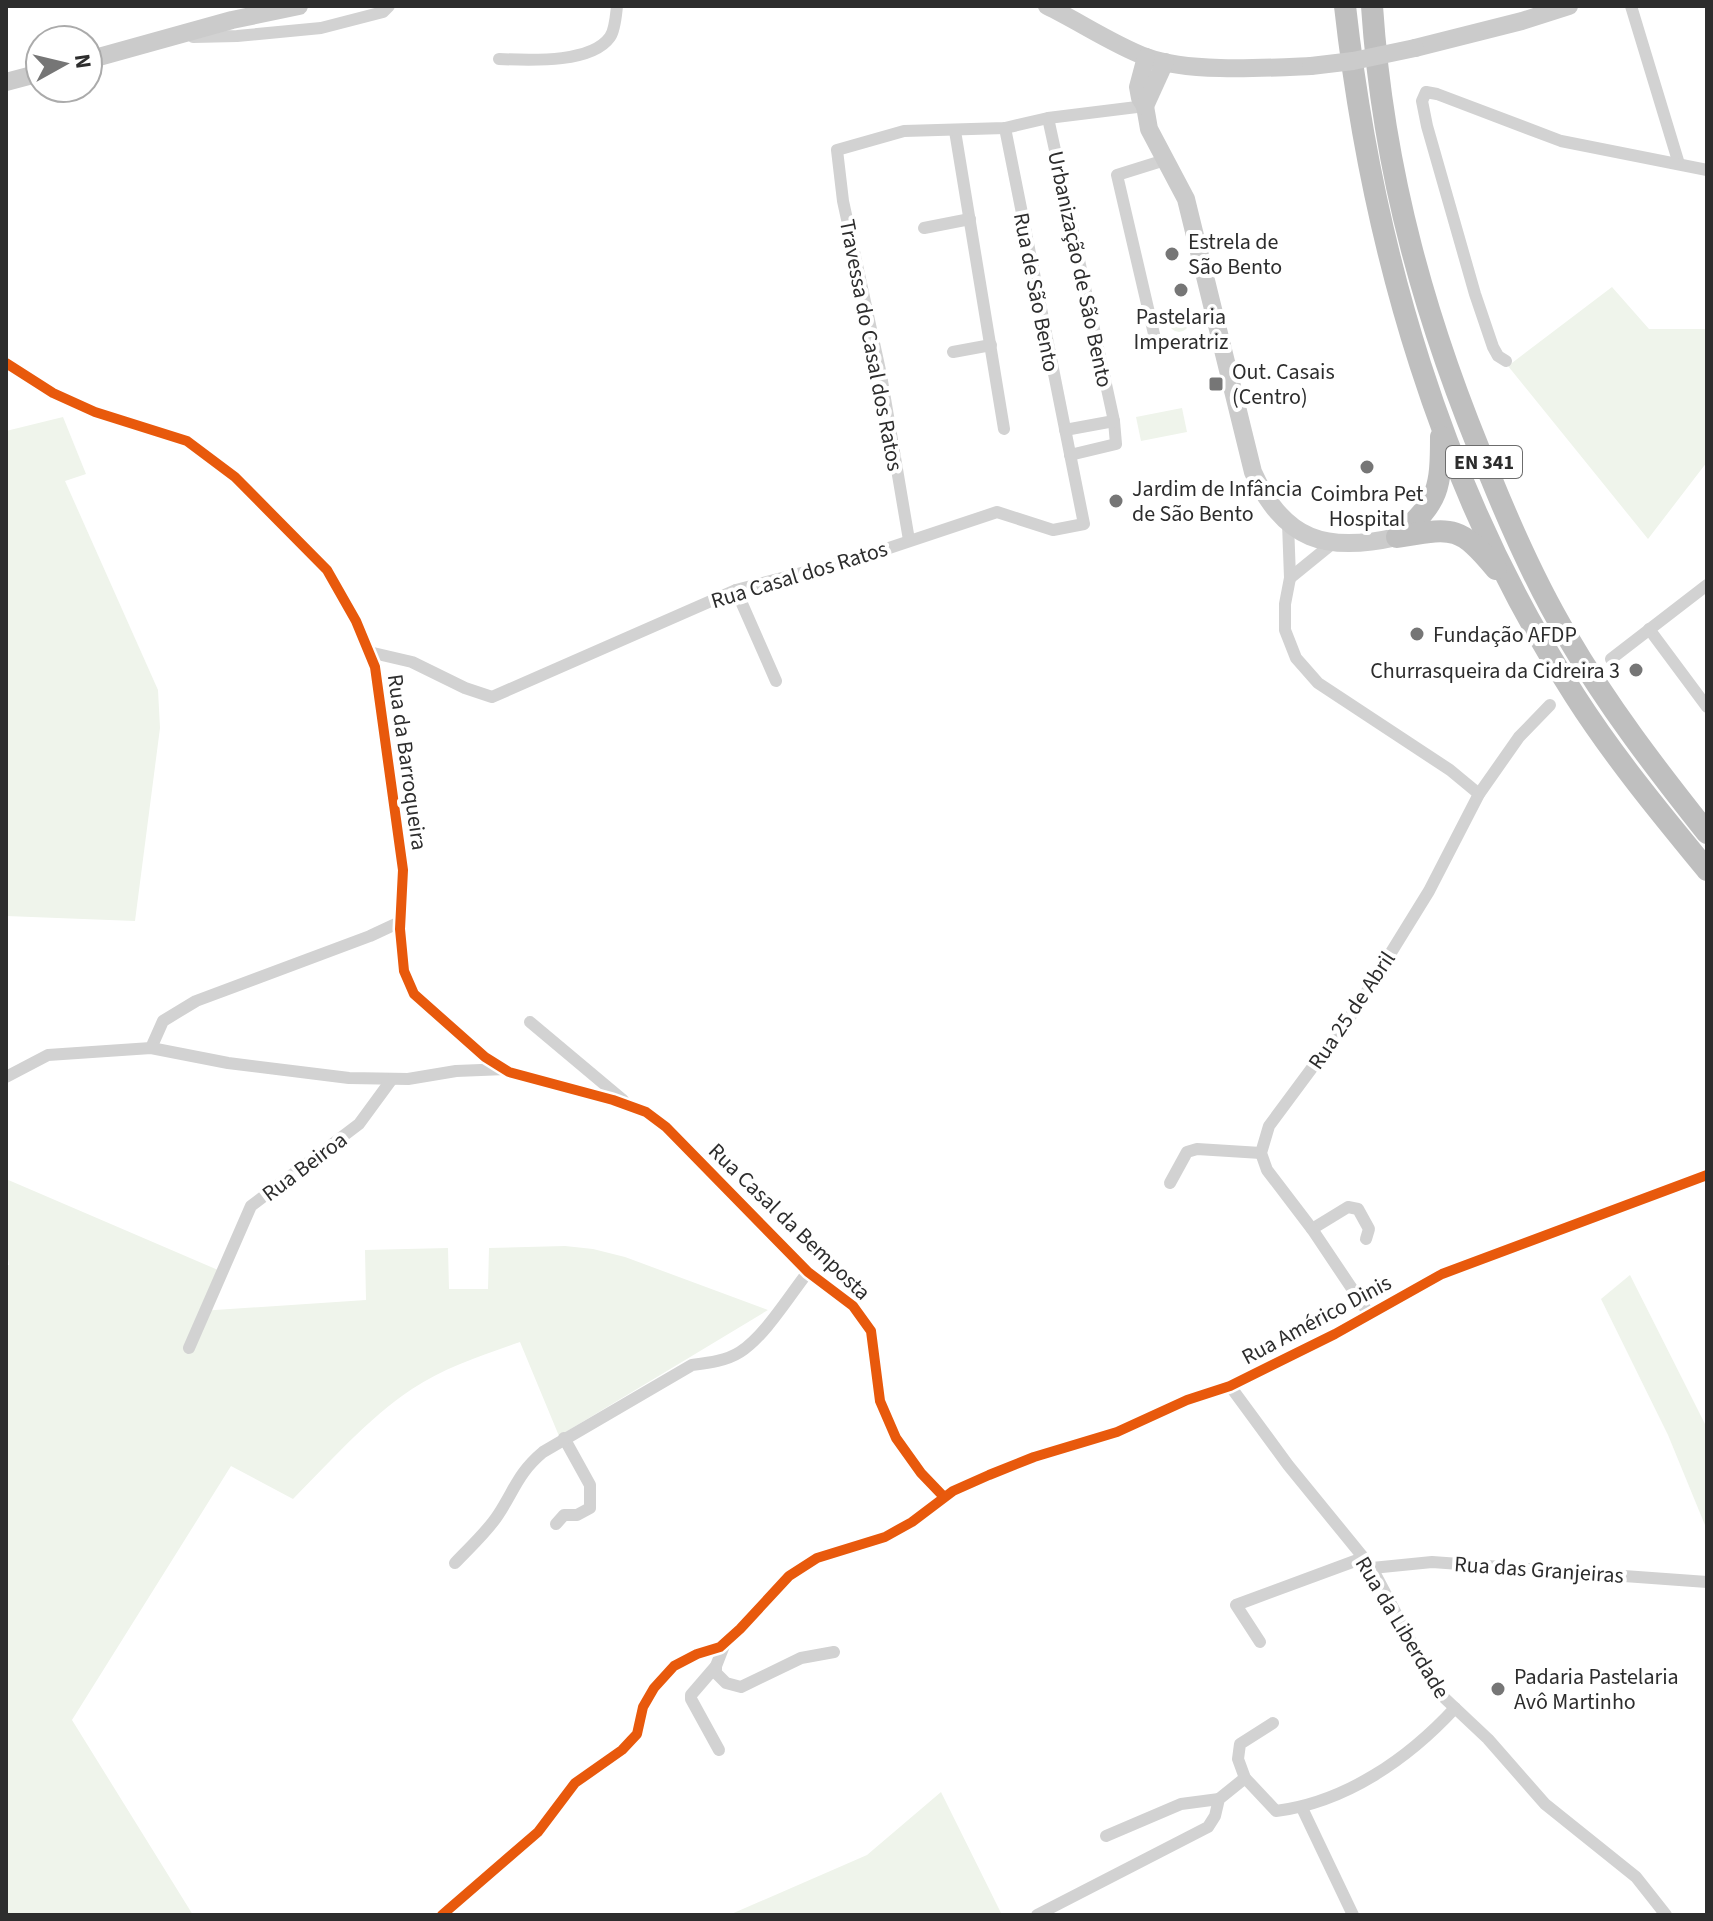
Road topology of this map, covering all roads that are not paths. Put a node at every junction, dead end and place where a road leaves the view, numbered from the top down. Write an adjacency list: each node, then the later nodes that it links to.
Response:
1 (299, 6): 9 (main road)
2 (389, 6): 9 (street)
3 (617, 6): 11 (street)
4 (1047, 6): 12 (main road)
5 (1345, 6): 28 (highway, EN 341)
6 (1372, 6): 49 (highway, EN 341)
7 (1569, 6): 12 (main road, bridge)
8 (1631, 6): 18 (street)
9 (162, 39): 10 (main road)
10 (104, 55)
11 (499, 59)
12 (1156, 60): 13 (main road)
13 (1145, 106): 14 (street); 17 (main road)
14 (1048, 118): 15 (street); 27 (street, Urbanização de São Bento)
15 (1005, 128): 16 (street); 30 (street, Rua de São Bento)
16 (955, 131): 20 (street); 34 (street, Travessa do Casal dos Ratos)
17 (1165, 160): 23 (street); 32 (main road)
18 (1679, 164): 19 (street); 25 (street)
19 (1707, 170)
20 (970, 219): 21 (street); 22 (street)
21 (924, 228)
22 (991, 345): 24 (street); 29 (street)
23 (1157, 347)
24 (953, 352)
25 (1506, 361)
26 (6, 363): 43 (street, Rua da Barroqueira)
27 (1114, 421): 30 (street); 31 (street)
28 (1441, 424): 33 (highway); 41 (highway, EN 341)
29 (1004, 429)
30 (1065, 430): 31 (street, Rua de São Bento)
31 (1070, 455): 34 (street, Rua Casal dos Ratos)
32 (1288, 523): 35 (main road); 36 (street)
33 (1397, 537): 35 (main road); 41 (highway)
34 (909, 540): 40 (street, Rua Casal dos Ratos)
35 (1333, 543): 37 (street)
36 (1289, 551): 37 (street); 38 (street)
37 (1311, 560): 38 (street)
38 (1290, 578): 48 (street)
39 (1707, 585): 42 (street)
40 (736, 590): 43 (street, Rua Casal dos Ratos); 45 (street)
41 (1517, 594): 50 (highway, EN 341)
42 (1649, 629): 44 (street); 47 (street)
43 (369, 652): 51 (street, Rua da Barroqueira)
44 (1611, 659)
45 (776, 681)
46 (1550, 705): 48 (street, Rua 25 de Abril)
47 (1707, 707)
48 (1479, 794): 58 (street, Rua 25 de Abril)
49 (1707, 833)
50 (1707, 870)
51 (400, 922): 53 (street); 54 (street, Rua da Barroqueira)
52 (530, 1022): 57 (street)
53 (151, 1048): 55 (street); 56 (street)
54 (508, 1070): 56 (street); 57 (street, Rua Casal da Bemposta)
55 (6, 1077)
56 (392, 1079): 65 (street, Rua Beiroa)
57 (631, 1106): 63 (street, Rua Casal da Bemposta)
58 (1261, 1153): 60 (street); 61 (street)
59 (1707, 1175): 64 (street, Rua Américo Dinis)
60 (1170, 1183)
61 (1312, 1229): 62 (street); 64 (street)
62 (1366, 1239)
63 (808, 1272): 67 (street); 68 (street, Rua Casal da Bemposta)
64 (1369, 1314): 66 (street, Rua Américo Dinis)
65 (189, 1348)
66 (1230, 1386): 68 (street, Rua Américo Dinis); 71 (street, Rua da Liberdade)
67 (564, 1438): 69 (street); 70 (street)
68 (944, 1497): 74 (street, Rua Américo Dinis)
69 (556, 1524)
70 (455, 1563)
71 (1368, 1563): 72 (street, Rua das Granjeiras); 73 (street, Rua das Granjeiras); 77 (street, Rua da Liberdade)
72 (1707, 1582)
73 (1260, 1642)
74 (725, 1643): 76 (street); 84 (street)
75 (834, 1652): 76 (street)
76 (716, 1666): 79 (street)
77 (1455, 1708): 82 (street); 87 (street, Rua da Liberdade)
78 (1273, 1723): 80 (street)
79 (719, 1750)
80 (1245, 1778): 81 (street); 82 (street)
81 (1219, 1799): 83 (street); 85 (street)
82 (1302, 1808): 86 (street)
83 (1106, 1836)
84 (442, 1915)
85 (1037, 1915)
86 (1353, 1915)
87 (1666, 1915)

